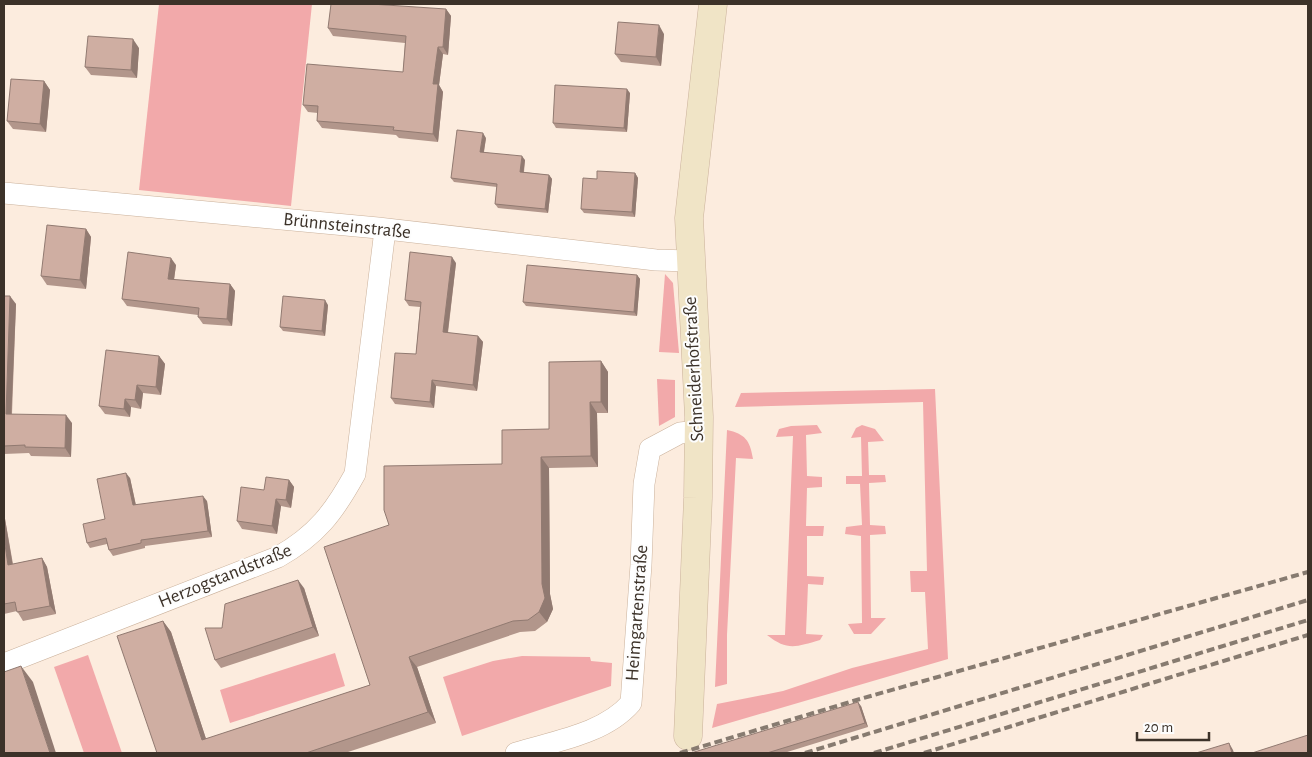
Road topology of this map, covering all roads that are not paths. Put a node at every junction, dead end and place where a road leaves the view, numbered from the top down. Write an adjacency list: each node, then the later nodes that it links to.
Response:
1 (713, 4): 4 (street, Schneiderhofstraße)
2 (4, 193): 3 (street, Brünnsteinstraße)
3 (385, 230): 4 (street, Brünnsteinstraße); 6 (street, Herzogstandstraße)
4 (689, 261): 5 (street, Schneiderhofstraße)
5 (698, 431): 7 (street, Schneiderhofstraße); 8 (street, Heimgartenstraße)
6 (4, 664)
7 (688, 736)
8 (516, 753)

